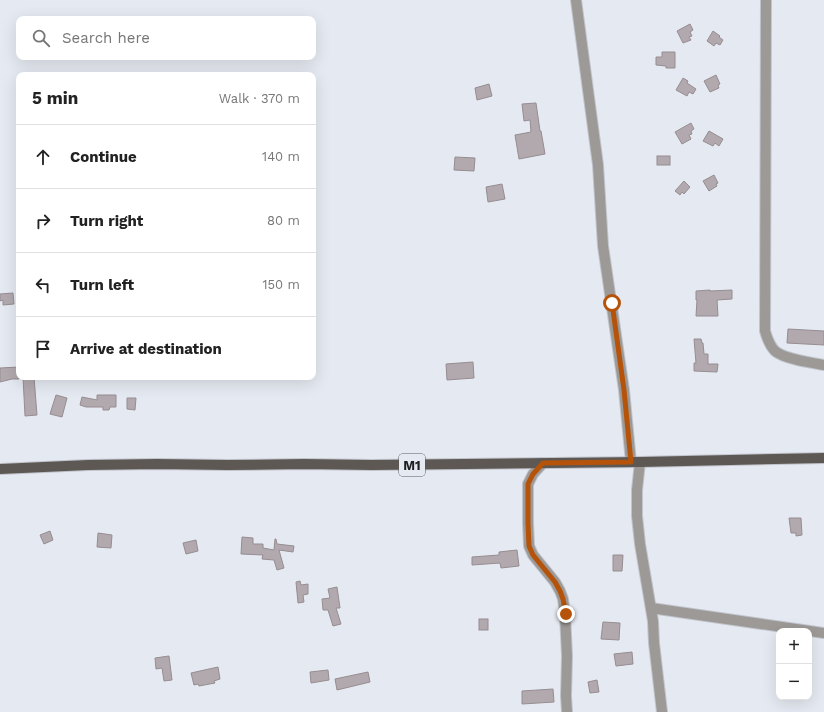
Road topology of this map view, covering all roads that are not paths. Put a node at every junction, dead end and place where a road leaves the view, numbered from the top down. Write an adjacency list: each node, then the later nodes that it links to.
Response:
1 (576, 0): 5 (street)
2 (766, 0): 3 (street)
3 (824, 365)
4 (824, 458): 5 (main road, M1)
5 (635, 462): 6 (main road, M1); 8 (street)
6 (543, 463): 7 (main road, M1); 10 (street)
7 (0, 469)
8 (650, 608): 9 (street); 11 (street)
9 (824, 633)
10 (567, 712)
11 (662, 712)

